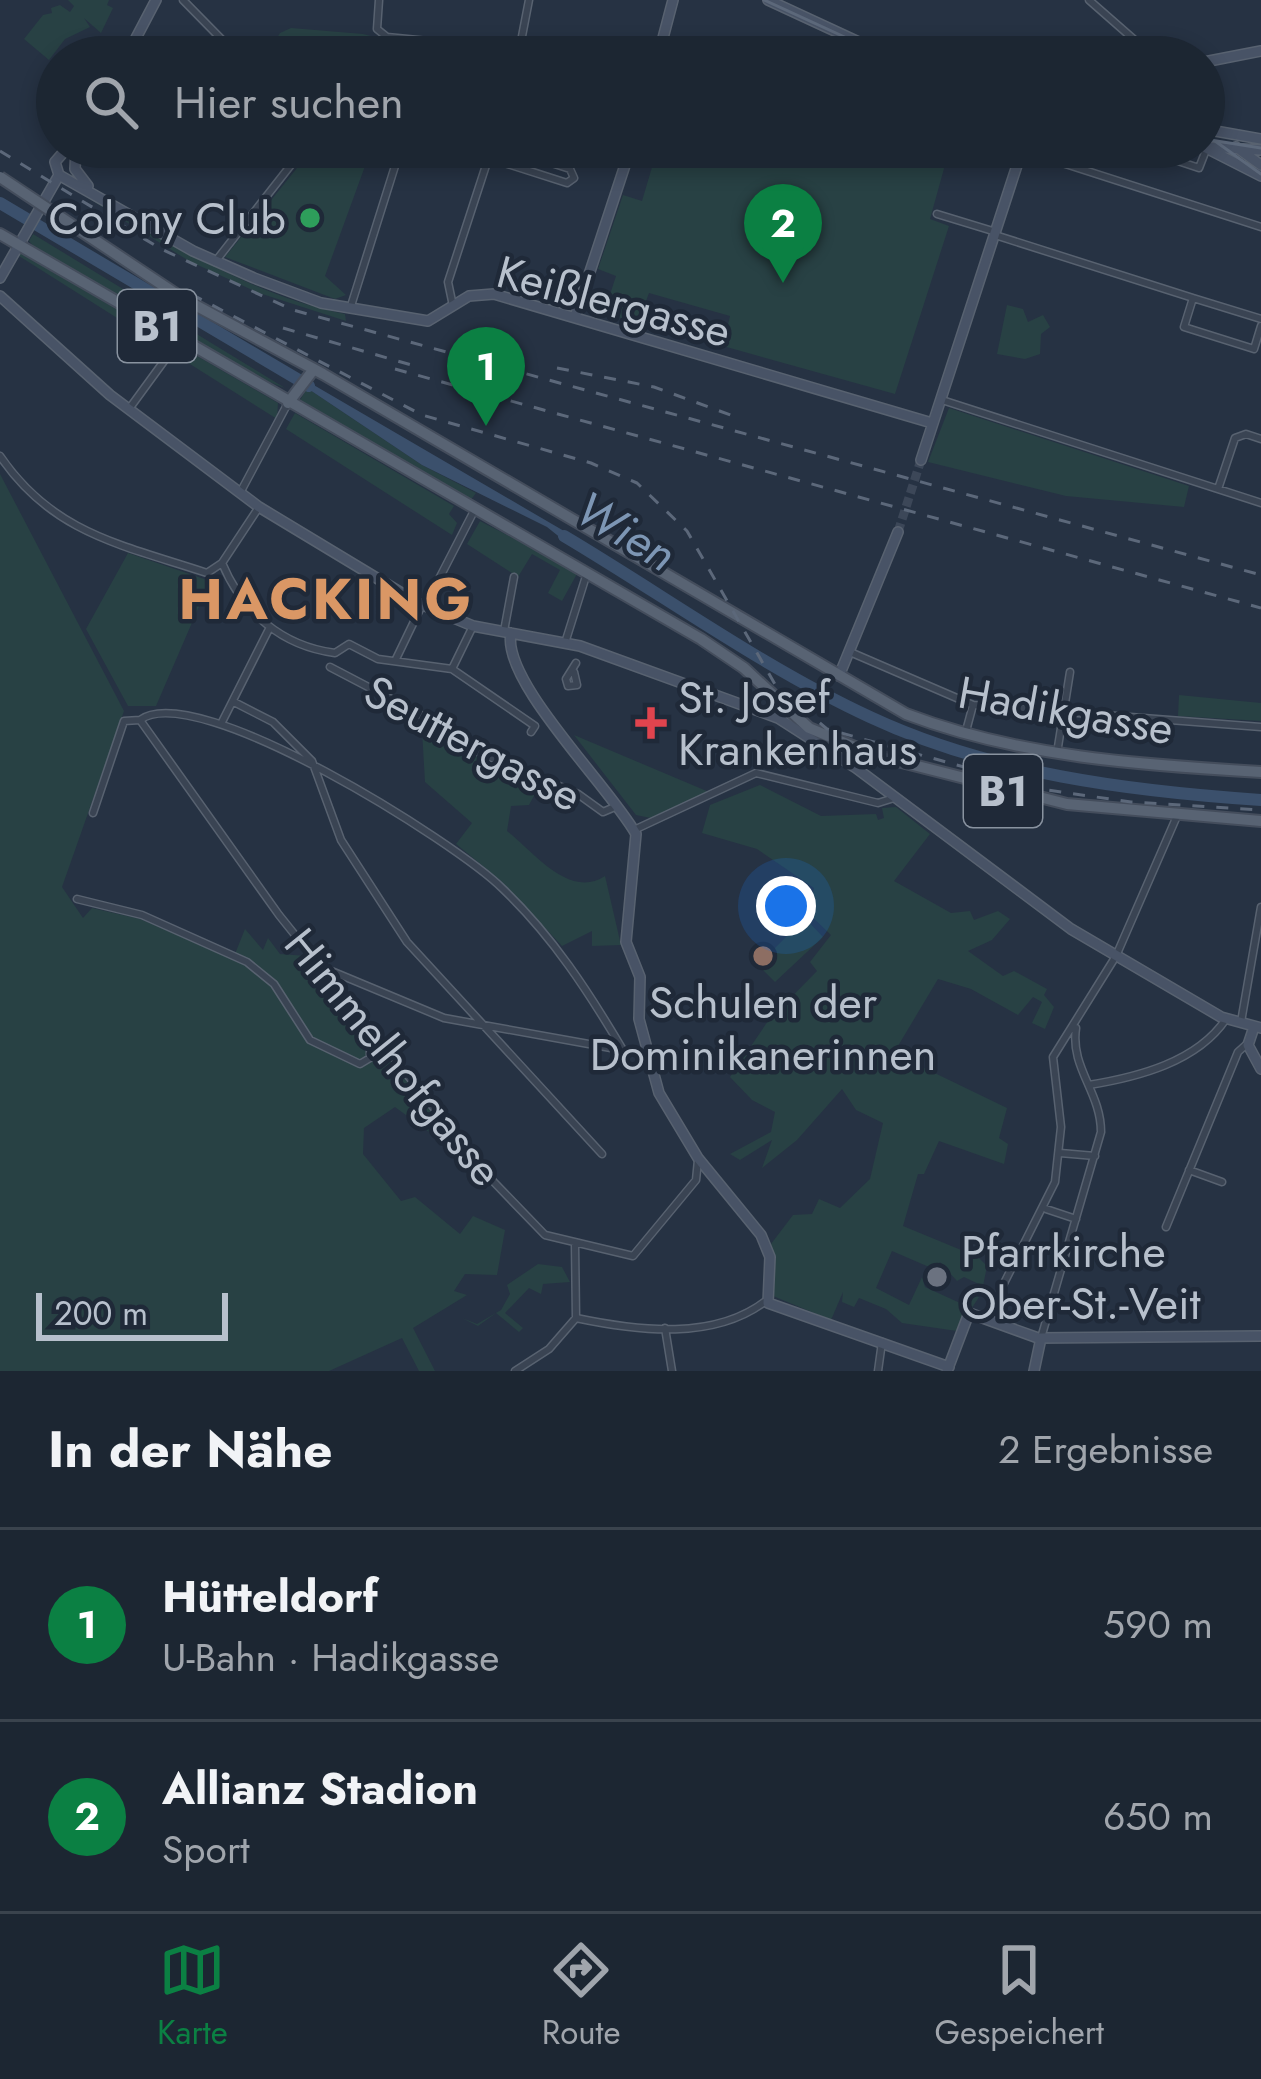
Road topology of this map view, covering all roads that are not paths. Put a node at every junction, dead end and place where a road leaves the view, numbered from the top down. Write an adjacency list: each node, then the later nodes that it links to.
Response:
1 (155, 0): 8 (street)
2 (183, 0): 9 (street)
3 (379, 0): 10 (street)
4 (529, 0): 11 (street)
5 (673, 0): 12 (street)
6 (1089, 0): 14 (street)
7 (774, 1): 13 (street)
8 (137, 36)
9 (220, 36)
10 (386, 36)
11 (522, 36)
12 (664, 36)
13 (847, 36)
14 (1130, 36)
15 (1261, 51): 16 (street)
16 (1225, 58)
17 (1225, 132): 19 (street)
18 (1225, 136): 21 (street)
19 (1261, 139)
20 (1225, 148): 21 (street)
21 (1237, 148): 22 (street); 24 (street)
22 (1261, 150)
23 (1225, 157): 35 (street)
24 (1261, 165)
25 (65, 168): 41 (street)
26 (75, 168): 42 (street, Keißlergasse)
27 (288, 168): 42 (street)
28 (394, 168): 47 (street)
29 (486, 168): 46 (street)
30 (520, 168): 31 (street)
31 (568, 168)
32 (624, 168): 48 (street)
33 (1016, 168): 39 (street)
34 (1080, 168): 38 (street)
35 (1261, 176)
36 (0, 177): 52 (main road, Hadikgasse / B1, bridge)
37 (938, 214): 39 (street)
38 (1261, 227)
39 (995, 233): 45 (street); 54 (street)
40 (0, 234): 41 (main road, B1)
41 (21, 242): 43 (street); 53 (main road, B1)
42 (214, 262): 47 (street, Keißlergasse)
43 (0, 278)
44 (0, 296): 55 (street)
45 (1193, 298): 49 (street); 50 (street)
46 (453, 306): 47 (street, Keißlergasse); 48 (street, Keißlergasse)
47 (350, 309)
48 (575, 317): 56 (street, Keißlergasse)
49 (1261, 323): 50 (street)
50 (1257, 351)
51 (167, 356): 55 (street)
52 (313, 371): 53 (main road); 77 (main road, Hadikgasse / B1)
53 (290, 400): 61 (street); 64 (main road, B1)
54 (941, 400): 56 (street); 60 (street)
55 (129, 409): 61 (street)
56 (932, 423): 59 (street)
57 (1261, 439): 60 (street)
58 (0, 456): 66 (street)
59 (921, 460)
60 (1218, 489): 62 (street)
61 (240, 493): 63 (street)
62 (1261, 503)
63 (259, 507): 66 (street); 69 (street)
64 (474, 512): 67 (main road, B1); 69 (street)
65 (898, 532): 74 (street)
66 (222, 563): 71 (street, Seuttergasse)
67 (587, 573): 73 (street); 95 (main road, B1)
68 (514, 577): 72 (street)
69 (424, 606): 70 (street); 75 (street)
70 (473, 626): 72 (street); 78 (street)
71 (269, 629): 75 (street, Seuttergasse); 81 (street)
72 (507, 632): 73 (street); 93 (street)
73 (565, 643): 92 (street)
74 (847, 650): 77 (street); 80 (street); 82 (street)
75 (396, 659): 78 (street)
76 (330, 668): 93 (street, Seuttergasse)
77 (826, 668): 80 (main road, Hadikgasse / B1)
78 (452, 669): 87 (street)
79 (1070, 672): 83 (street)
80 (839, 676): 88 (main road, Hadikgasse / B1)
81 (234, 702): 85 (street); 91 (street)
82 (973, 705): 83 (street); 88 (street)
83 (1063, 715): 86 (street); 89 (street)
84 (140, 720): 85 (street); 94 (street); 103 (street, Himmelhofgasse)
85 (221, 722): 91 (street)
86 (1261, 727)
87 (531, 732)
88 (965, 734): 89 (main road, Hadikgasse / B1)
89 (1057, 753): 90 (main road, Hadikgasse / B1)
90 (1261, 772)
91 (320, 773): 107 (street); 113 (street)
92 (895, 798): 97 (street, Seuttergasse); 101 (street)
93 (616, 806): 97 (street)
94 (93, 813)
95 (1178, 816): 96 (main road, B1); 101 (street)
96 (1261, 821)
97 (634, 830): 115 (street)
98 (77, 898): 110 (street)
99 (1261, 908): 100 (street)
100 (1260, 919): 102 (street)
101 (1116, 956): 105 (street); 109 (street)
102 (1251, 964): 104 (street); 106 (street)
103 (321, 966): 107 (street); 110 (street, Himmelhofgasse)
104 (1261, 966)
105 (1226, 1019): 106 (street); 117 (street)
106 (1240, 1024): 108 (street)
107 (483, 1026): 113 (street); 121 (street)
108 (1257, 1027): 111 (street)
109 (1076, 1028): 112 (street); 114 (street)
110 (370, 1029): 131 (street, Himmelhofgasse)
111 (1248, 1043): 116 (street); 124 (street)
112 (1060, 1047): 114 (street); 120 (street)
113 (623, 1050): 115 (street)
114 (1072, 1052): 118 (street)
115 (650, 1053): 123 (street)
116 (1261, 1069)
117 (1106, 1083): 118 (street); 119 (street)
118 (1089, 1085): 119 (street)
119 (1101, 1104): 122 (street)
120 (1060, 1153): 122 (street); 128 (street)
121 (602, 1154)
122 (1095, 1156): 129 (street)
123 (698, 1158): 125 (street); 126 (street)
124 (1189, 1170): 127 (street); 130 (street)
125 (718, 1179): 126 (street); 132 (street)
126 (696, 1180): 131 (street, Himmelhofgasse)
127 (1222, 1182)
128 (1046, 1209): 129 (street); 134 (street)
129 (1076, 1220): 137 (street)
130 (1166, 1227)
131 (575, 1244): 133 (street)
132 (767, 1300): 135 (street); 138 (street)
133 (576, 1318): 135 (street); 140 (street)
134 (986, 1319): 137 (street); 139 (street)
135 (665, 1328): 141 (street)
136 (1261, 1336): 137 (street)
137 (1041, 1338): 143 (street)
138 (882, 1342): 139 (street); 142 (street)
139 (948, 1369)
140 (515, 1371)
141 (672, 1371)
142 (878, 1371)
143 (1034, 1371)

